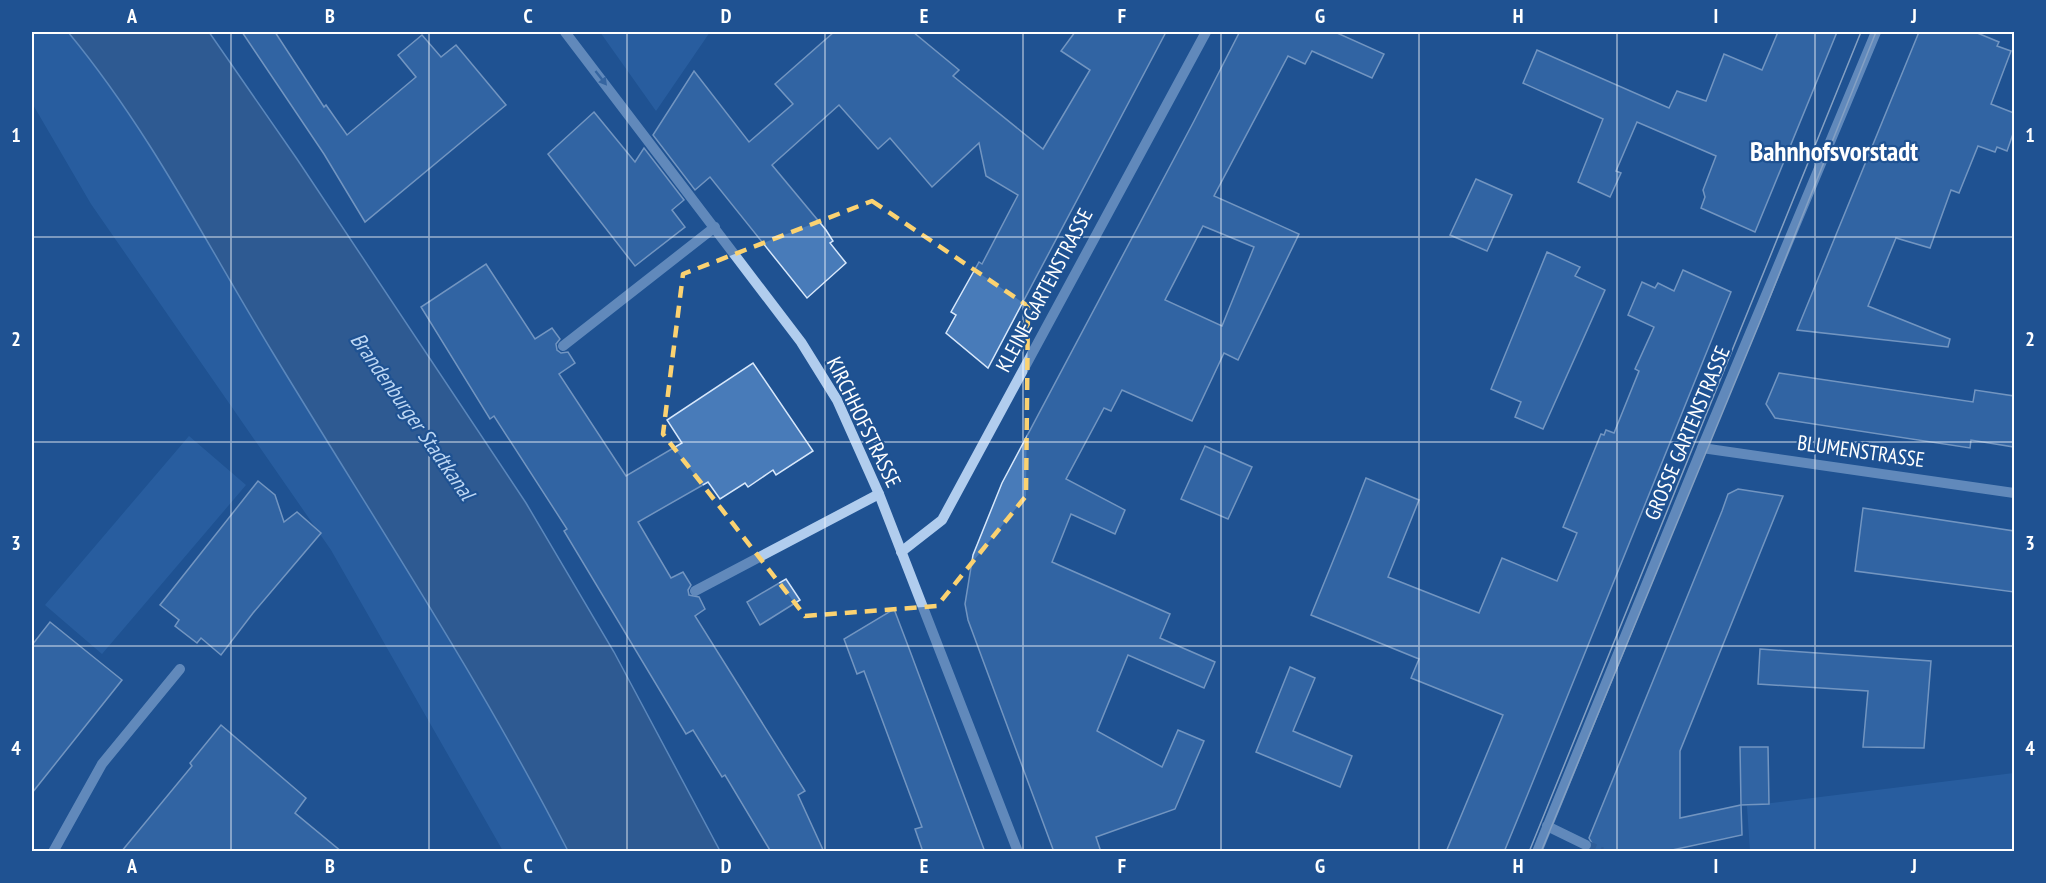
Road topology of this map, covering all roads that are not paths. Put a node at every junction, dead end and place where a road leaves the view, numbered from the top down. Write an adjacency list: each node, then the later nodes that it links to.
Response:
1 (565, 32): 4 (street, KIRCHHOFSTRASSE, one-way to 4)
2 (1206, 32): 9 (street, KLEINE GARTENSTRASSE)
3 (1876, 32): 6 (street, GROSSE GARTENSTRASSE)
4 (715, 227): 5 (street); 8 (street, KIRCHHOFSTRASSE)
5 (563, 346)
6 (1702, 448): 7 (street, BLUMENSTRASSE); 12 (street, GROSSE GARTENSTRASSE)
7 (2014, 493)
8 (879, 494): 9 (street, KIRCHHOFSTRASSE); 10 (street)
9 (901, 552): 15 (street, KIRCHHOFSTRASSE)
10 (695, 591)
11 (180, 669): 14 (street)
12 (1547, 826): 13 (street); 16 (street, GROSSE GARTENSTRASSE)
13 (1586, 845)
14 (53, 852)
15 (1018, 852)
16 (1537, 852)

